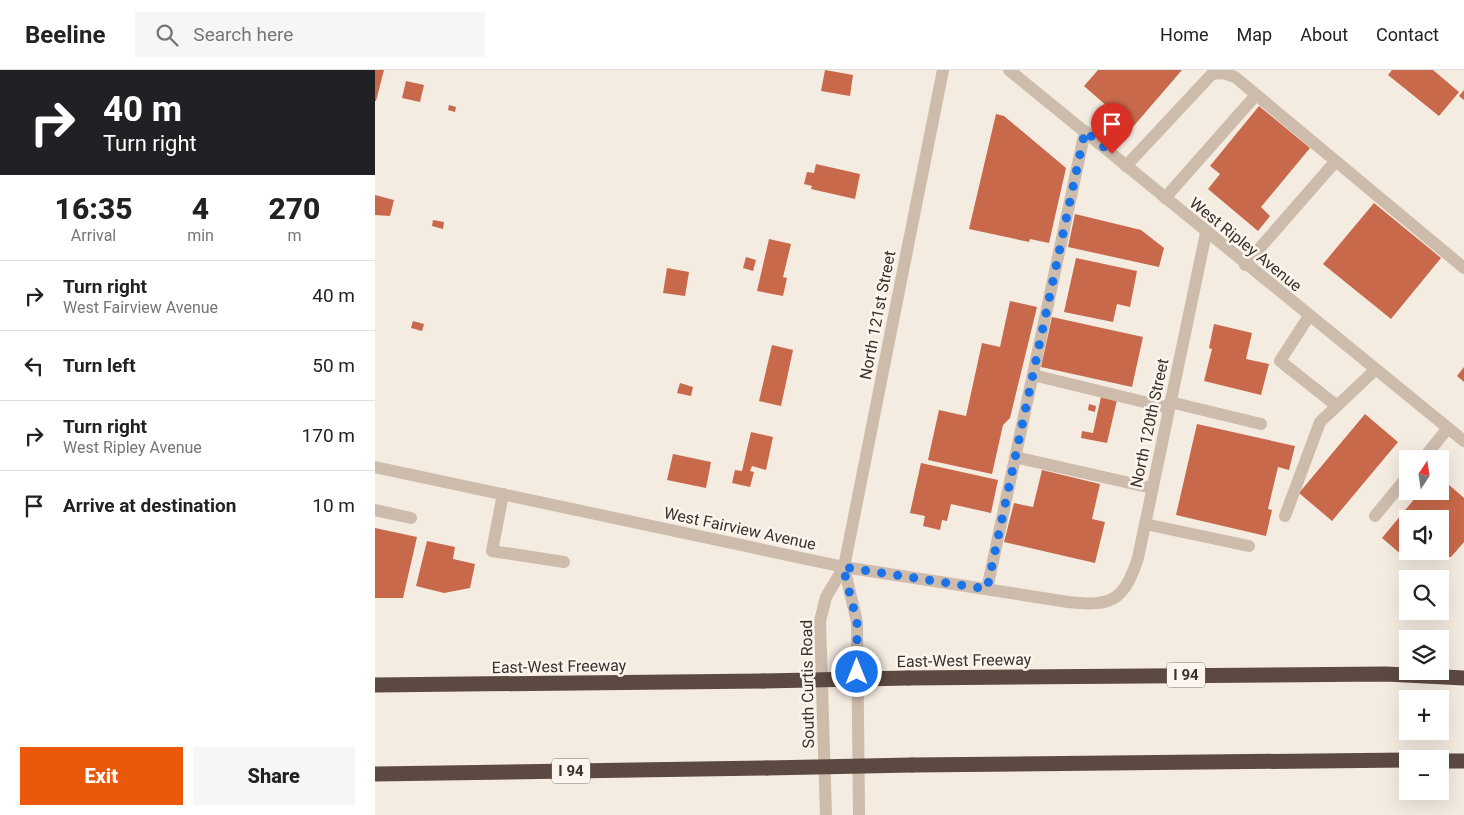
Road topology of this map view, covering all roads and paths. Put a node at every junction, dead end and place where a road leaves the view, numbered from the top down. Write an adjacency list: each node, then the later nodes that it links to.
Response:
1 (943, 70): 32 (street, North 121st Street)
2 (1009, 70): 4 (street, West Ripley Avenue)
3 (1256, 94): 5 (street); 6 (street); 7 (street)
4 (1085, 131): 6 (street, West Ripley Avenue); 13 (street)
5 (1335, 162): 9 (street); 10 (street)
6 (1126, 166): 7 (street, West Ripley Avenue)
7 (1165, 198): 8 (street, West Ripley Avenue)
8 (1206, 233): 9 (street, West Ripley Avenue); 14 (street, North 120th Street)
9 (1245, 264): 11 (street, West Ripley Avenue)
10 (1464, 268)
11 (1309, 316): 12 (street, West Ripley Avenue); 15 (street)
12 (1375, 370): 15 (street); 17 (street, West Ripley Avenue)
13 (1033, 375): 14 (street); 20 (street)
14 (1170, 405): 16 (street); 23 (street, North 120th Street)
15 (1337, 406): 26 (street)
16 (1261, 424)
17 (1448, 428): 18 (street, West Ripley Avenue); 19 (street)
18 (1464, 441)
19 (1430, 450)
20 (1015, 457): 23 (street); 33 (street)
21 (375, 467): 24 (street, West Fairview Avenue)
22 (1399, 487): 27 (street)
23 (1152, 488): 29 (street, North 120th Street)
24 (503, 494): 31 (street); 32 (street, West Fairview Avenue)
25 (375, 510): 28 (street)
26 (1285, 516)
27 (1375, 516)
28 (411, 518)
29 (1145, 524): 30 (street); 34 (street, North 120th Street)
30 (1249, 546)
31 (565, 562)
32 (843, 567): 33 (street, West Fairview Avenue); 41 (street, South Curtis Road); 42 (street)
33 (987, 589): 34 (street, West Fairview Avenue)
34 (1100, 604)
35 (1464, 678): 36 (highway, East-West Freeway / I 94, bridge)
36 (375, 685)
37 (1399, 760): 40 (highway, I 94, bridge)
38 (1449, 761): 39 (highway)
39 (1464, 761)
40 (375, 774)
41 (826, 815)
42 (859, 815)

